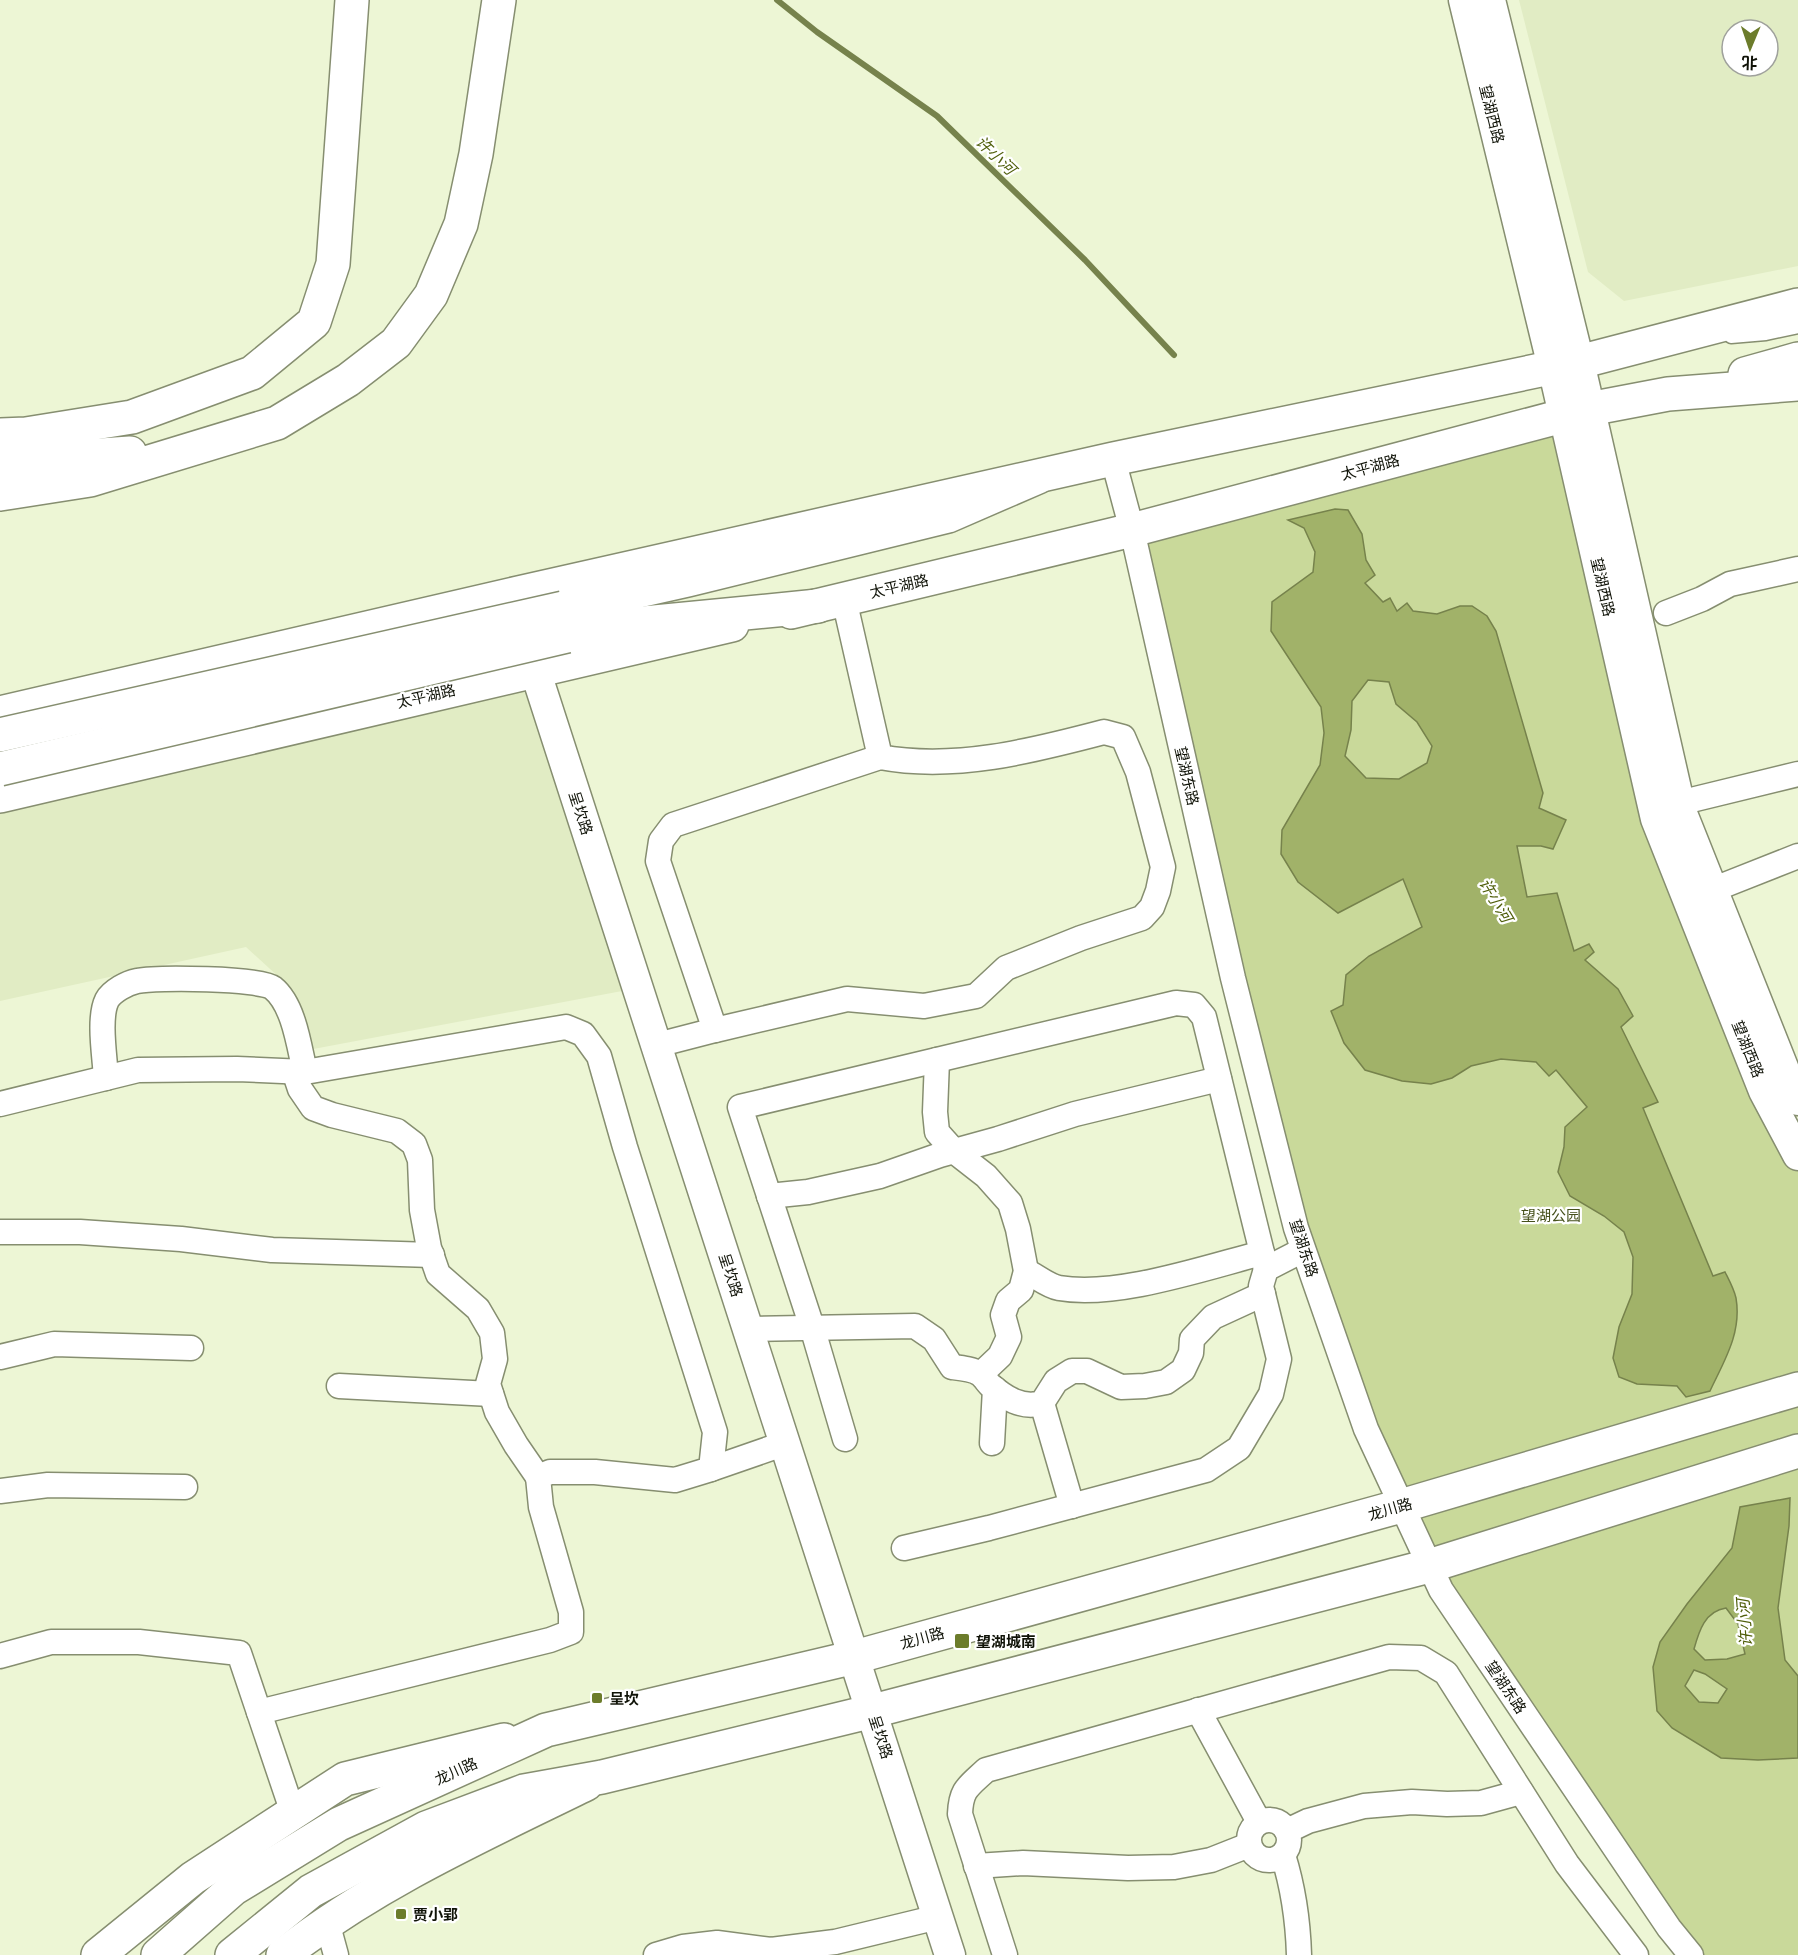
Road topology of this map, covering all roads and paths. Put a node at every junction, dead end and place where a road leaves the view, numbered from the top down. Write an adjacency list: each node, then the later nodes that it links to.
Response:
1 (352, 0): 13 (main road)
2 (499, 0): 14 (main road)
3 (1464, 0): 9 (street, 望湖西路)
4 (1490, 0): 9 (street, 望湖西路)
5 (1798, 304): 7 (main road)
6 (1798, 327): 7 (lane)
7 (1642, 346): 9 (main road)
8 (1798, 359): 11 (main road)
9 (1566, 364): 12 (street, 望湖西路); 15 (main road)
10 (1798, 384): 11 (main road, 太平湖路)
11 (1668, 394): 12 (main road, 太平湖路)
12 (1576, 412): 19 (main road, 太平湖路); 32 (street, 望湖西路); 44 (street, 望湖西路)
13 (0, 435)
14 (206, 444): 16 (main road); 18 (main road)
15 (1113, 459): 17 (main road); 19 (street, 望湖东路)
16 (0, 462)
17 (1038, 477): 21 (main road); 24 (main road)
18 (0, 494)
19 (1131, 530): 22 (main road, 太平湖路); 47 (street, 望湖东路)
20 (1798, 569): 23 (street)
21 (518, 593): 25 (street, 呈坎路); 26 (main road)
22 (831, 602): 24 (main road); 25 (main road, 太平湖路); 28 (street)
23 (1666, 613)
24 (565, 622): 27 (main road, bridge); 29 (main road, bridge)
25 (536, 670): 31 (main road, 太平湖路); 36 (street, 呈坎路)
26 (0, 713)
27 (0, 735)
28 (880, 757): 35 (street); 35 (street)
29 (0, 769)
30 (1798, 774): 32 (street)
31 (0, 796)
32 (1679, 803): 34 (street, 望湖西路)
33 (1798, 856): 34 (street)
34 (1712, 890): 41 (street, 望湖西路)
35 (715, 1030): 36 (street)
36 (657, 1045): 53 (street, 呈坎路)
37 (937, 1060): 40 (street); 43 (street); 45 (street)
38 (299, 1072): 39 (street); 39 (street); 48 (street); 65 (street)
39 (106, 1078): 42 (street)
40 (1219, 1079): 43 (street); 49 (street)
41 (1798, 1100)
42 (0, 1104)
43 (954, 1151): 45 (street); 50 (street)
44 (1798, 1155)
45 (769, 1196): 52 (street)
46 (0, 1232): 48 (street)
47 (1304, 1250): 49 (street); 70 (street, 望湖东路)
48 (432, 1255): 59 (street)
49 (1264, 1261): 50 (street); 51 (street)
50 (1026, 1271): 56 (street)
51 (1263, 1294): 60 (street); 69 (street)
52 (812, 1327): 53 (street); 56 (street); 61 (street)
53 (748, 1329): 62 (street, 呈坎路)
54 (191, 1348): 55 (street)
55 (0, 1357)
56 (988, 1382): 60 (street); 63 (street)
57 (339, 1386): 59 (street)
58 (1798, 1389): 70 (main road, 龙川路)
59 (491, 1394): 66 (street)
60 (1041, 1403): 69 (street)
61 (846, 1439)
62 (786, 1443): 65 (street); 74 (street, 呈坎路)
63 (992, 1443)
64 (1798, 1451): 72 (main road)
65 (711, 1469): 66 (street)
66 (538, 1477): 77 (street)
67 (185, 1486): 68 (street)
68 (0, 1491)
69 (1072, 1506): 71 (street)
70 (1401, 1506): 72 (street, 望湖东路); 74 (main road, 龙川路)
71 (904, 1548)
72 (1429, 1566): 76 (main road); 100 (street, 望湖东路)
73 (0, 1656): 77 (street)
74 (855, 1657): 76 (street, 呈坎路); 78 (main road, 龙川路)
75 (1197, 1710): 80 (street); 82 (street); 86 (street)
76 (873, 1711): 79 (main road); 87 (street, 呈坎路)
77 (259, 1712): 81 (street)
78 (546, 1730): 81 (main road); 91 (main road, 龙川路)
79 (602, 1777): 88 (main road); 92 (main road)
80 (1521, 1792): 83 (street); 99 (street)
81 (293, 1813): 90 (main road)
82 (1259, 1822): 83 (street); 84 (street)
83 (1287, 1831): 85 (street)
84 (1250, 1845): 85 (street); 86 (street)
85 (1283, 1855): 98 (street)
86 (976, 1866): 97 (street)
87 (938, 1917): 89 (street); 96 (street, 呈坎路)
88 (327, 1922): 93 (main road); 94 (street)
89 (685, 1951): 95 (street)
90 (98, 1955)
91 (158, 1955)
92 (232, 1955)
93 (283, 1955)
94 (336, 1955)
95 (656, 1955)
96 (950, 1955)
97 (1005, 1955)
98 (1299, 1955)
99 (1636, 1955)
100 (1691, 1955)

